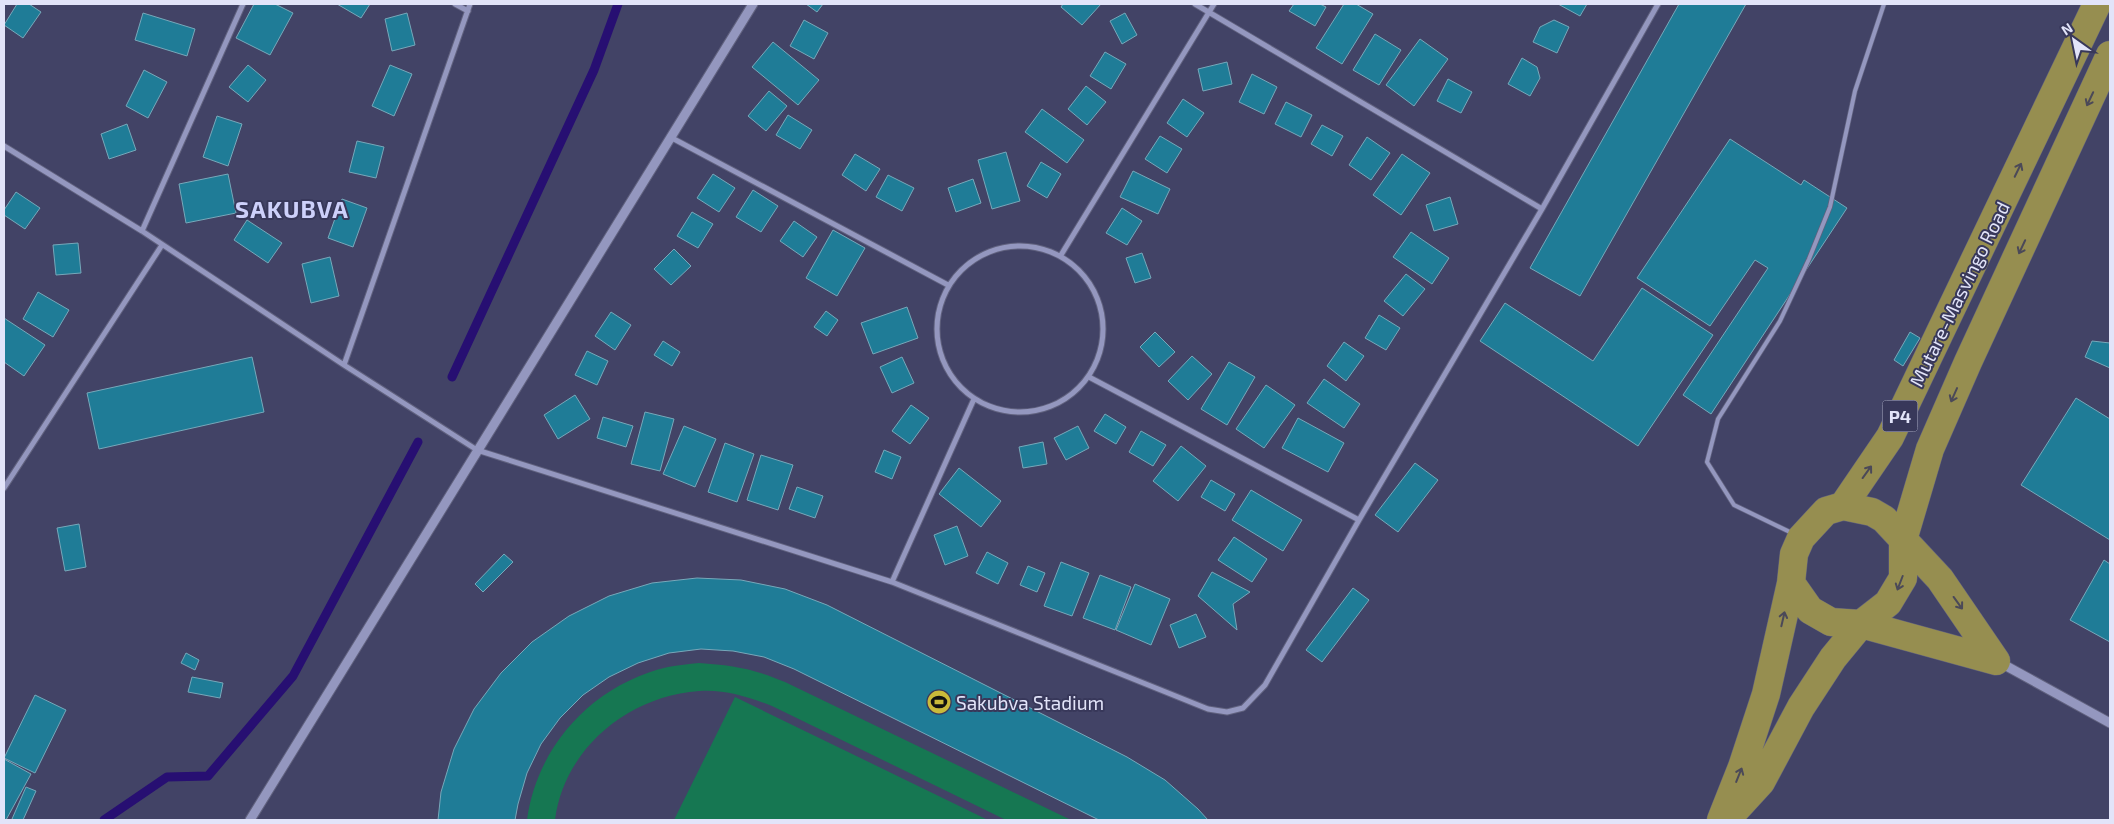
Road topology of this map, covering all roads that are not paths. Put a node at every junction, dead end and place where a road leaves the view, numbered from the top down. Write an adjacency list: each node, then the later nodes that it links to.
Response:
1 (243, 4): 16 (street)
2 (455, 4): 10 (street)
3 (470, 4): 10 (street)
4 (753, 4): 13 (street)
5 (1195, 4): 11 (street)
6 (1214, 4): 11 (street)
7 (1658, 4): 15 (street)
8 (1884, 4): 27 (lane)
9 (2098, 4): 25 (highway, Mutare-Masvingo Road / P4, one-way to 9)
10 (468, 11): 20 (street)
11 (1209, 11): 15 (street); 18 (street)
12 (2110, 55): 28 (highway, Mutare-Masvingo Road / P4, one-way to 28)
13 (672, 138): 19 (street); 23 (street)
14 (4, 146): 16 (street)
15 (1542, 209): 26 (street)
16 (142, 231): 17 (street)
17 (162, 245): 20 (street); 24 (street)
18 (1062, 255): 19 (street); 21 (street)
19 (948, 285): 22 (street)
20 (344, 365): 23 (street)
21 (1089, 376): 22 (street); 26 (street)
22 (974, 399): 29 (street)
23 (478, 450): 29 (street); 34 (street)
24 (4, 488)
25 (1843, 506): 27 (highway); 28 (highway)
26 (1359, 520): 29 (street)
27 (1800, 538): 30 (highway)
28 (1903, 540): 31 (highway, Mutare-Masvingo Road / P4, one-way to 31); 32 (highway, one-way to 32)
29 (892, 582)
30 (1791, 583): 31 (highway); 35 (highway, one-way to 30)
31 (1861, 624): 32 (highway); 36 (highway, Mutare-Masvingo Road / P4)
32 (1996, 661): 33 (street)
33 (2110, 723)
34 (250, 820)
35 (1721, 820)
36 (1726, 820)

